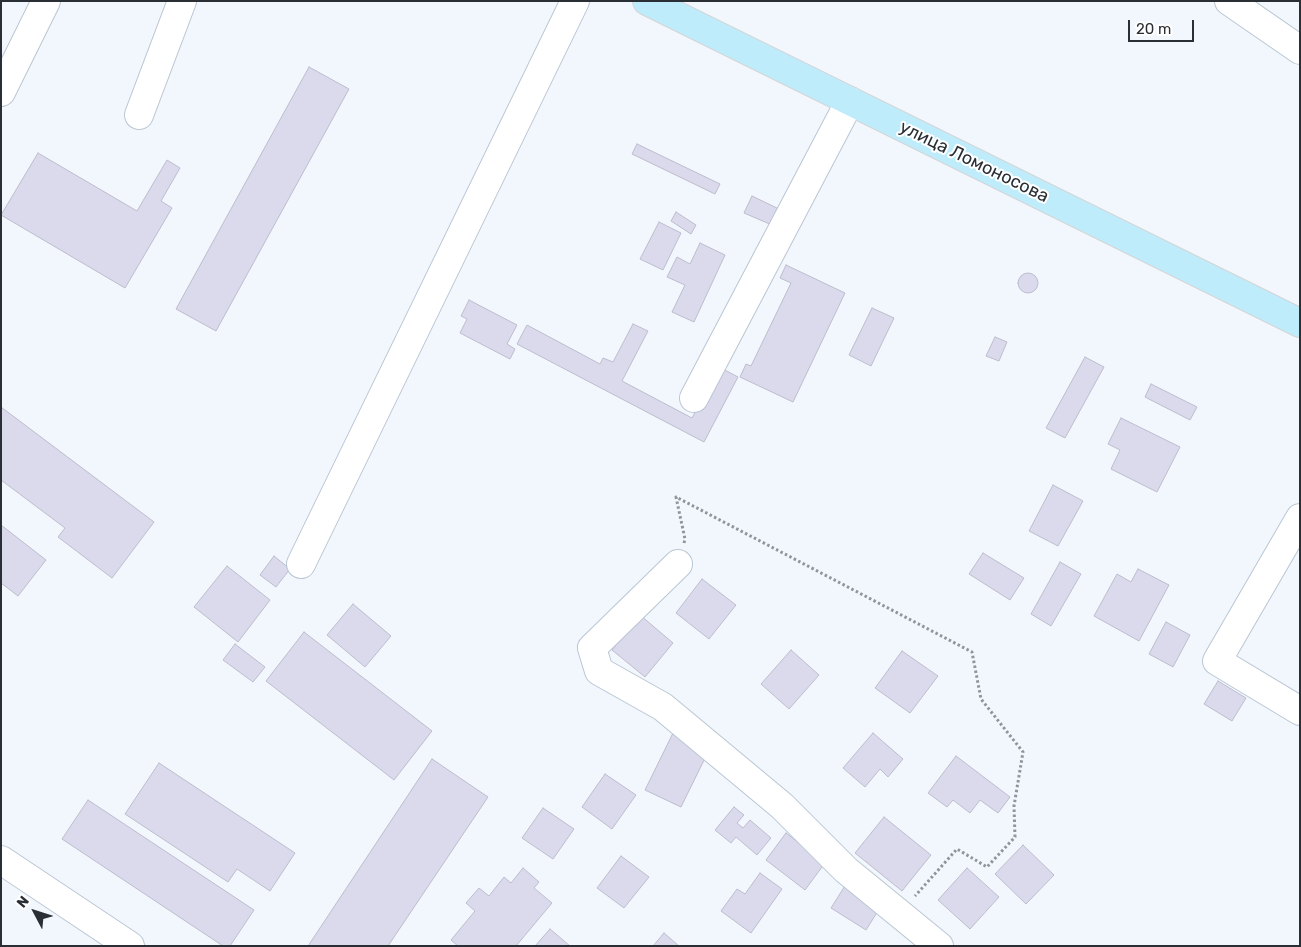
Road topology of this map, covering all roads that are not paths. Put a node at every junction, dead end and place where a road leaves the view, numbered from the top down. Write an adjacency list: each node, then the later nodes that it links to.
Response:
1 (46, 1): 7 (street)
2 (182, 1): 9 (street)
3 (576, 1): 13 (street)
4 (648, 1): 8 (main road, улица Ломоносова)
5 (1229, 1): 6 (street)
6 (1300, 50)
7 (1, 92)
8 (850, 102): 10 (main road, улица Ломоносова); 11 (street)
9 (139, 115)
10 (1300, 323)
11 (694, 398)
12 (1300, 518): 15 (street)
13 (301, 564)
14 (678, 564): 18 (street)
15 (1300, 711)
16 (1, 860): 17 (street)
17 (130, 946)
18 (939, 946)

